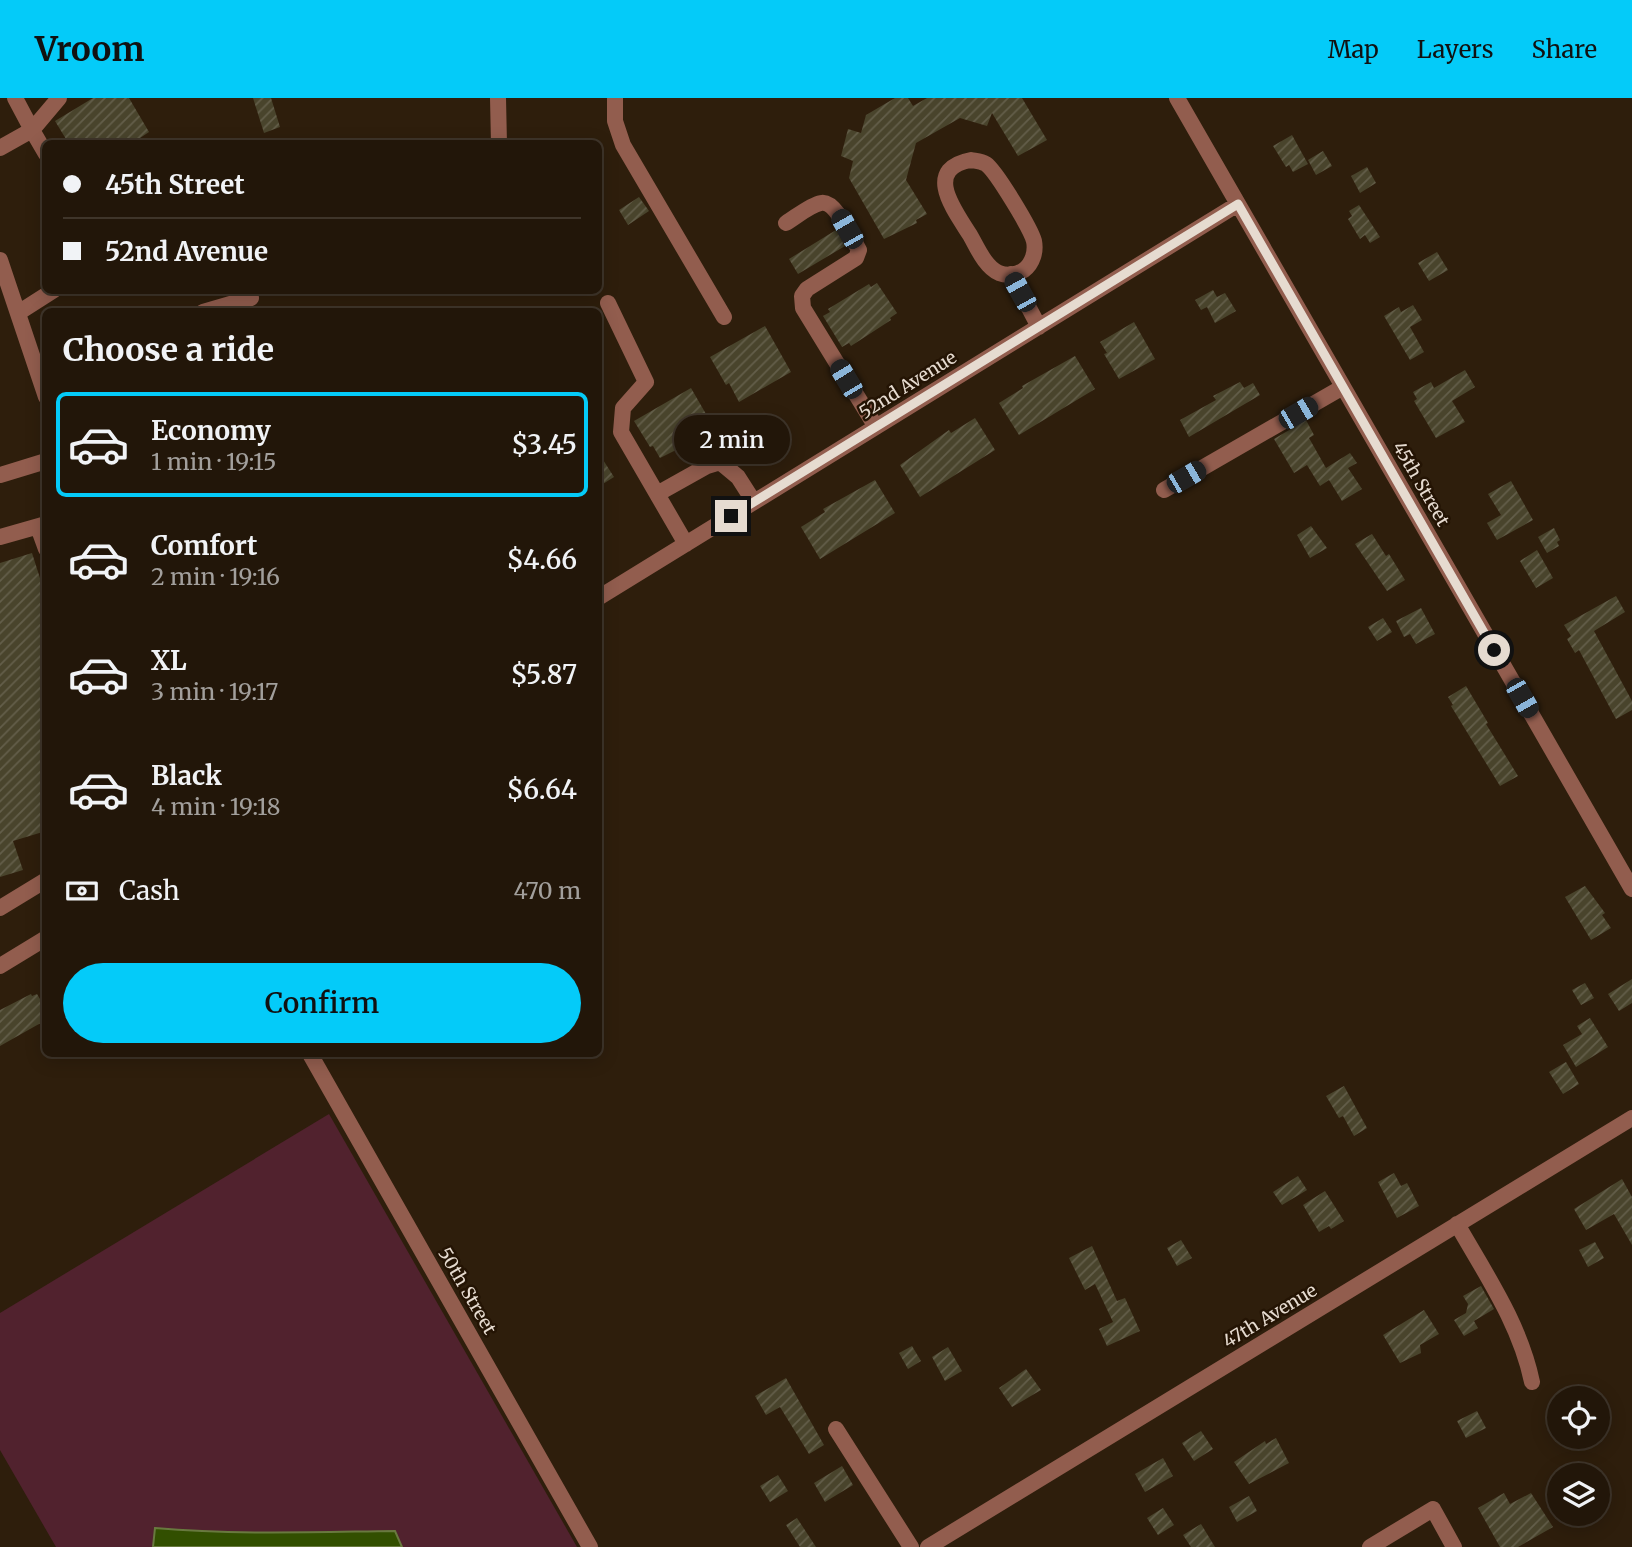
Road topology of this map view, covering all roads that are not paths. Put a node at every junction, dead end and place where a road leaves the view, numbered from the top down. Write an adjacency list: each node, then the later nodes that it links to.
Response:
1 (15, 98): 6 (street)
2 (60, 98): 6 (street)
3 (498, 98): 7 (street)
4 (615, 98): 19 (street)
5 (1177, 98): 10 (street, 45th Street)
6 (32, 130): 8 (street); 9 (street)
7 (499, 140)
8 (42, 147)
9 (0, 148)
10 (1238, 204): 20 (street, 52nd Avenue); 22 (street, 45th Street)
11 (786, 223): 23 (street)
12 (1, 268): 18 (street)
13 (1011, 274): 13 (street); 20 (street)
14 (48, 294): 18 (street)
15 (251, 298): 17 (street)
16 (608, 303): 27 (street)
17 (216, 308)
18 (18, 313): 21 (street)
19 (724, 317)
20 (1040, 327): 23 (street, 52nd Avenue)
21 (40, 363)
22 (1343, 387): 26 (street); 34 (street, 45th Street)
23 (876, 427): 28 (street, 52nd Avenue)
24 (42, 462): 25 (street)
25 (0, 475)
26 (1164, 490)
27 (657, 494): 28 (street); 31 (street)
28 (754, 502): 31 (street, 52nd Avenue)
29 (42, 526): 30 (street)
30 (0, 537)
31 (686, 544): 32 (street, 52nd Avenue)
32 (602, 596)
33 (42, 882): 35 (street)
34 (1632, 889)
35 (0, 908)
36 (42, 940): 37 (street)
37 (0, 966)
38 (312, 1057): 43 (street, 50th Street)
39 (1632, 1118): 40 (street, 47th Avenue)
40 (1457, 1224): 41 (street); 45 (street, 47th Avenue)
41 (1532, 1382)
42 (836, 1429): 44 (street)
43 (590, 1547)
44 (911, 1547)
45 (928, 1547)
46 (1370, 1547): 47 (street)
47 (1454, 1547)

